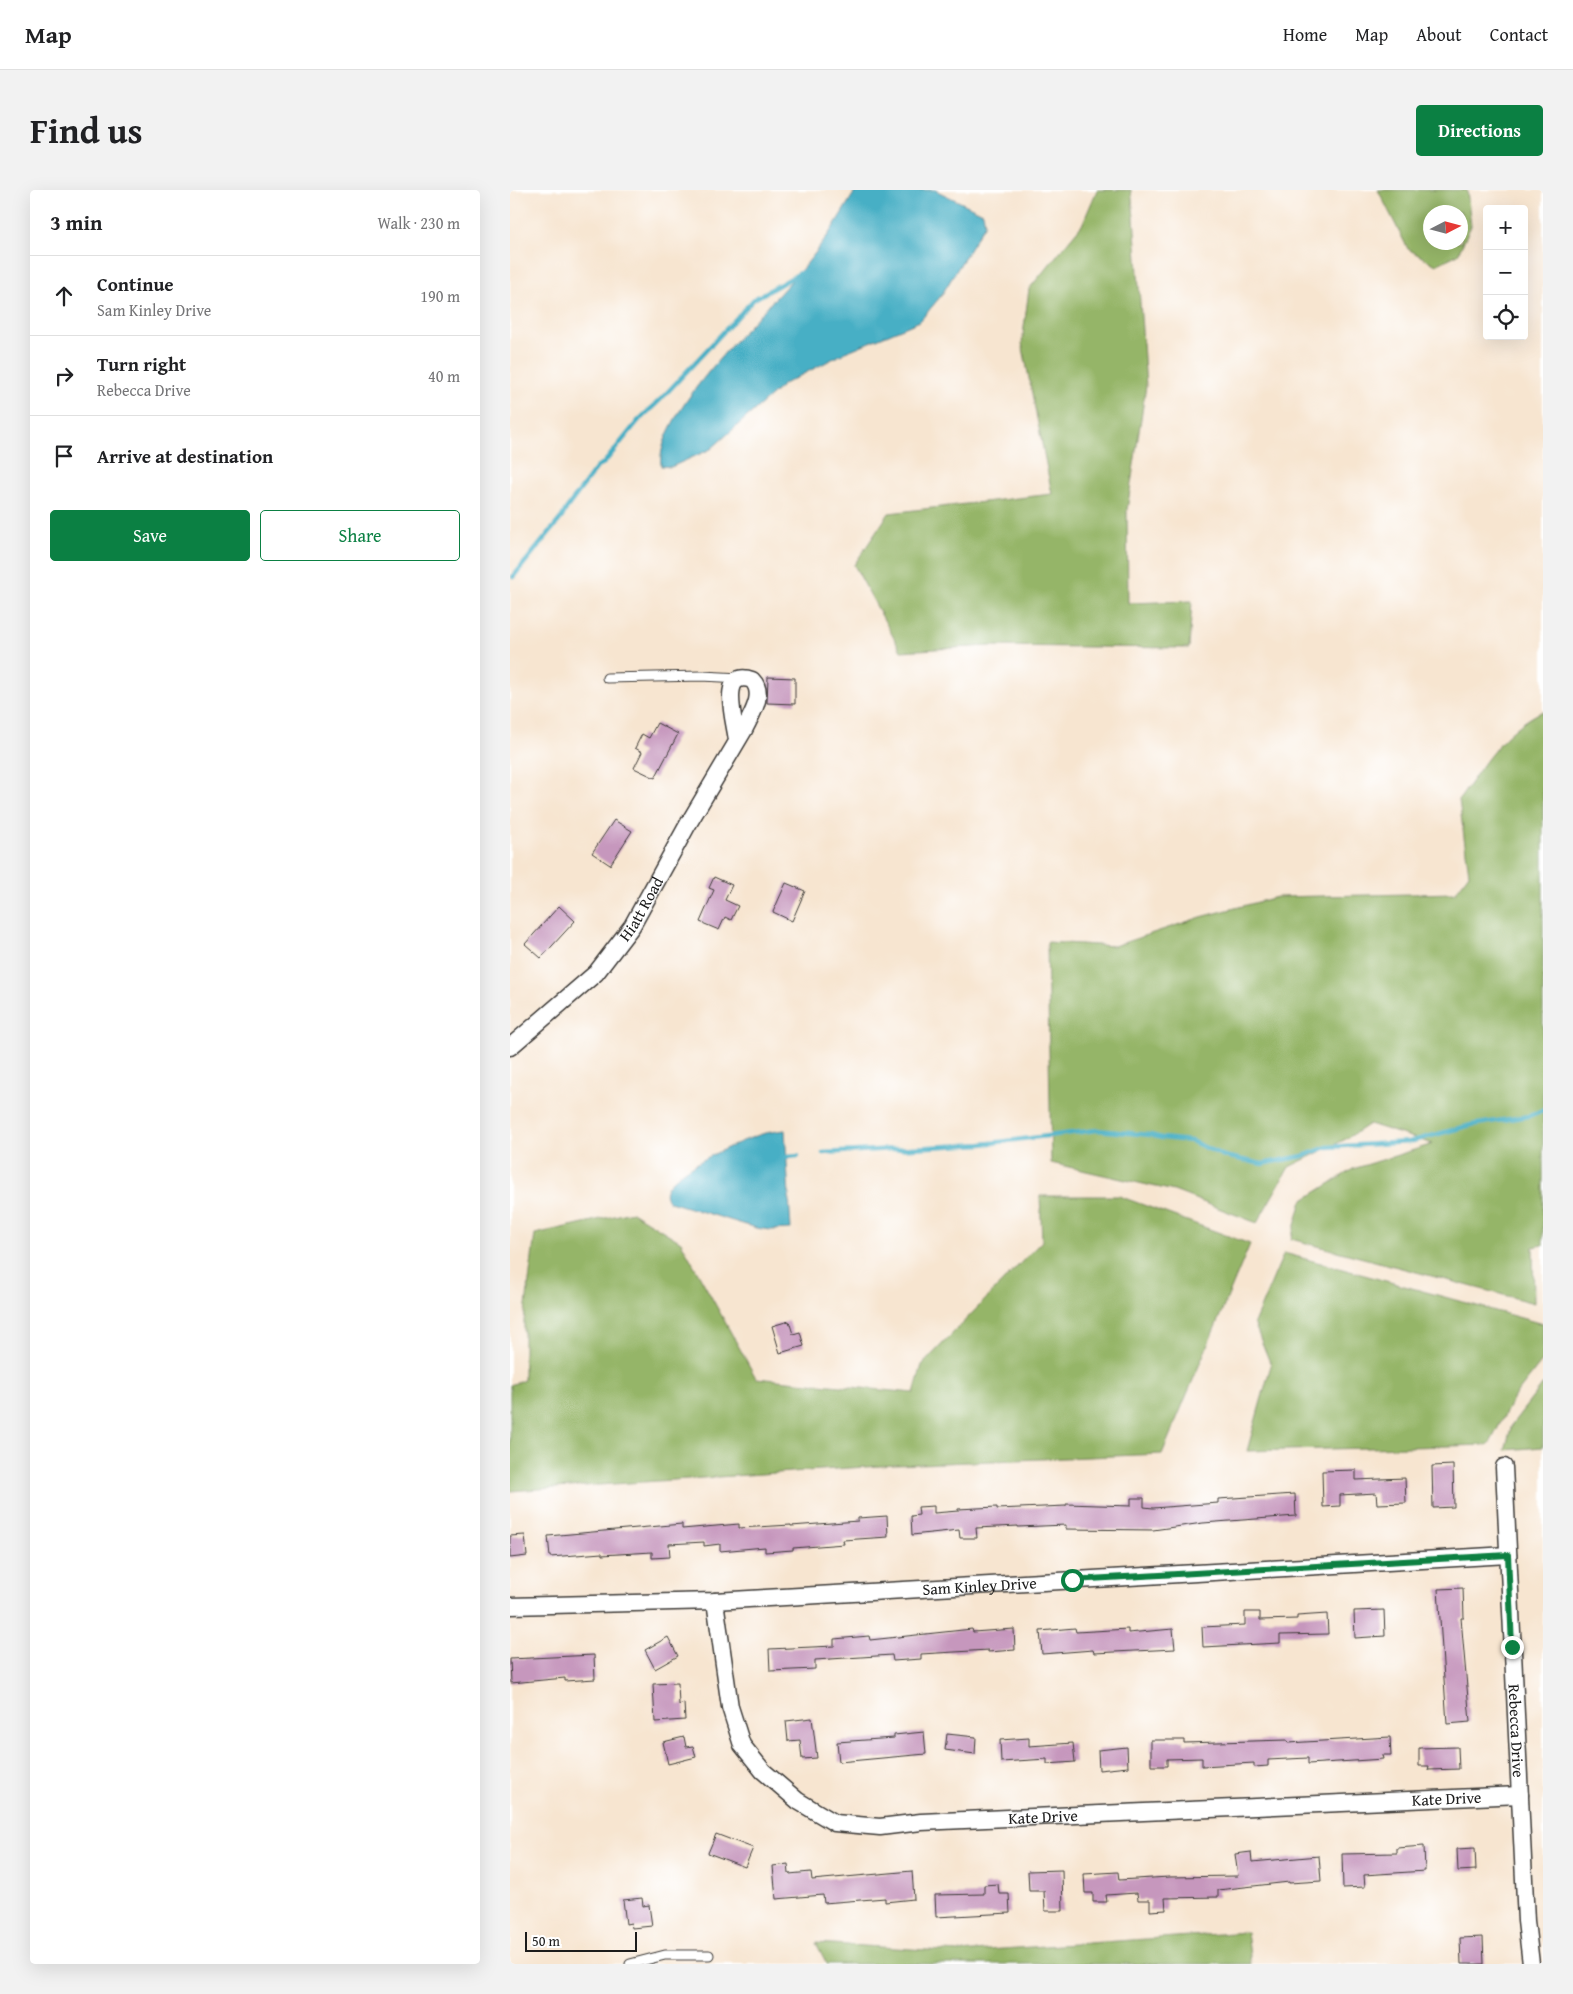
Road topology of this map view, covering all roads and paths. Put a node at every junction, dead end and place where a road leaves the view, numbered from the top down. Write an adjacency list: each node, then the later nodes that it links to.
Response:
1 (607, 678): 2 (lane)
2 (741, 678): 3 (street); 3 (street, Hiatt Road)
3 (737, 741): 4 (street, Hiatt Road)
4 (510, 1048)
5 (1504, 1467): 6 (street, Rebecca Drive)
6 (1508, 1555): 7 (street, Sam Kinley Drive); 9 (street, Rebecca Drive)
7 (715, 1600): 8 (street, Sam Kinley Drive); 9 (street, Kate Drive)
8 (510, 1606)
9 (1520, 1795): 12 (street, Rebecca Drive)
10 (709, 1956): 11 (lane)
11 (630, 1964)
12 (1531, 1964)

